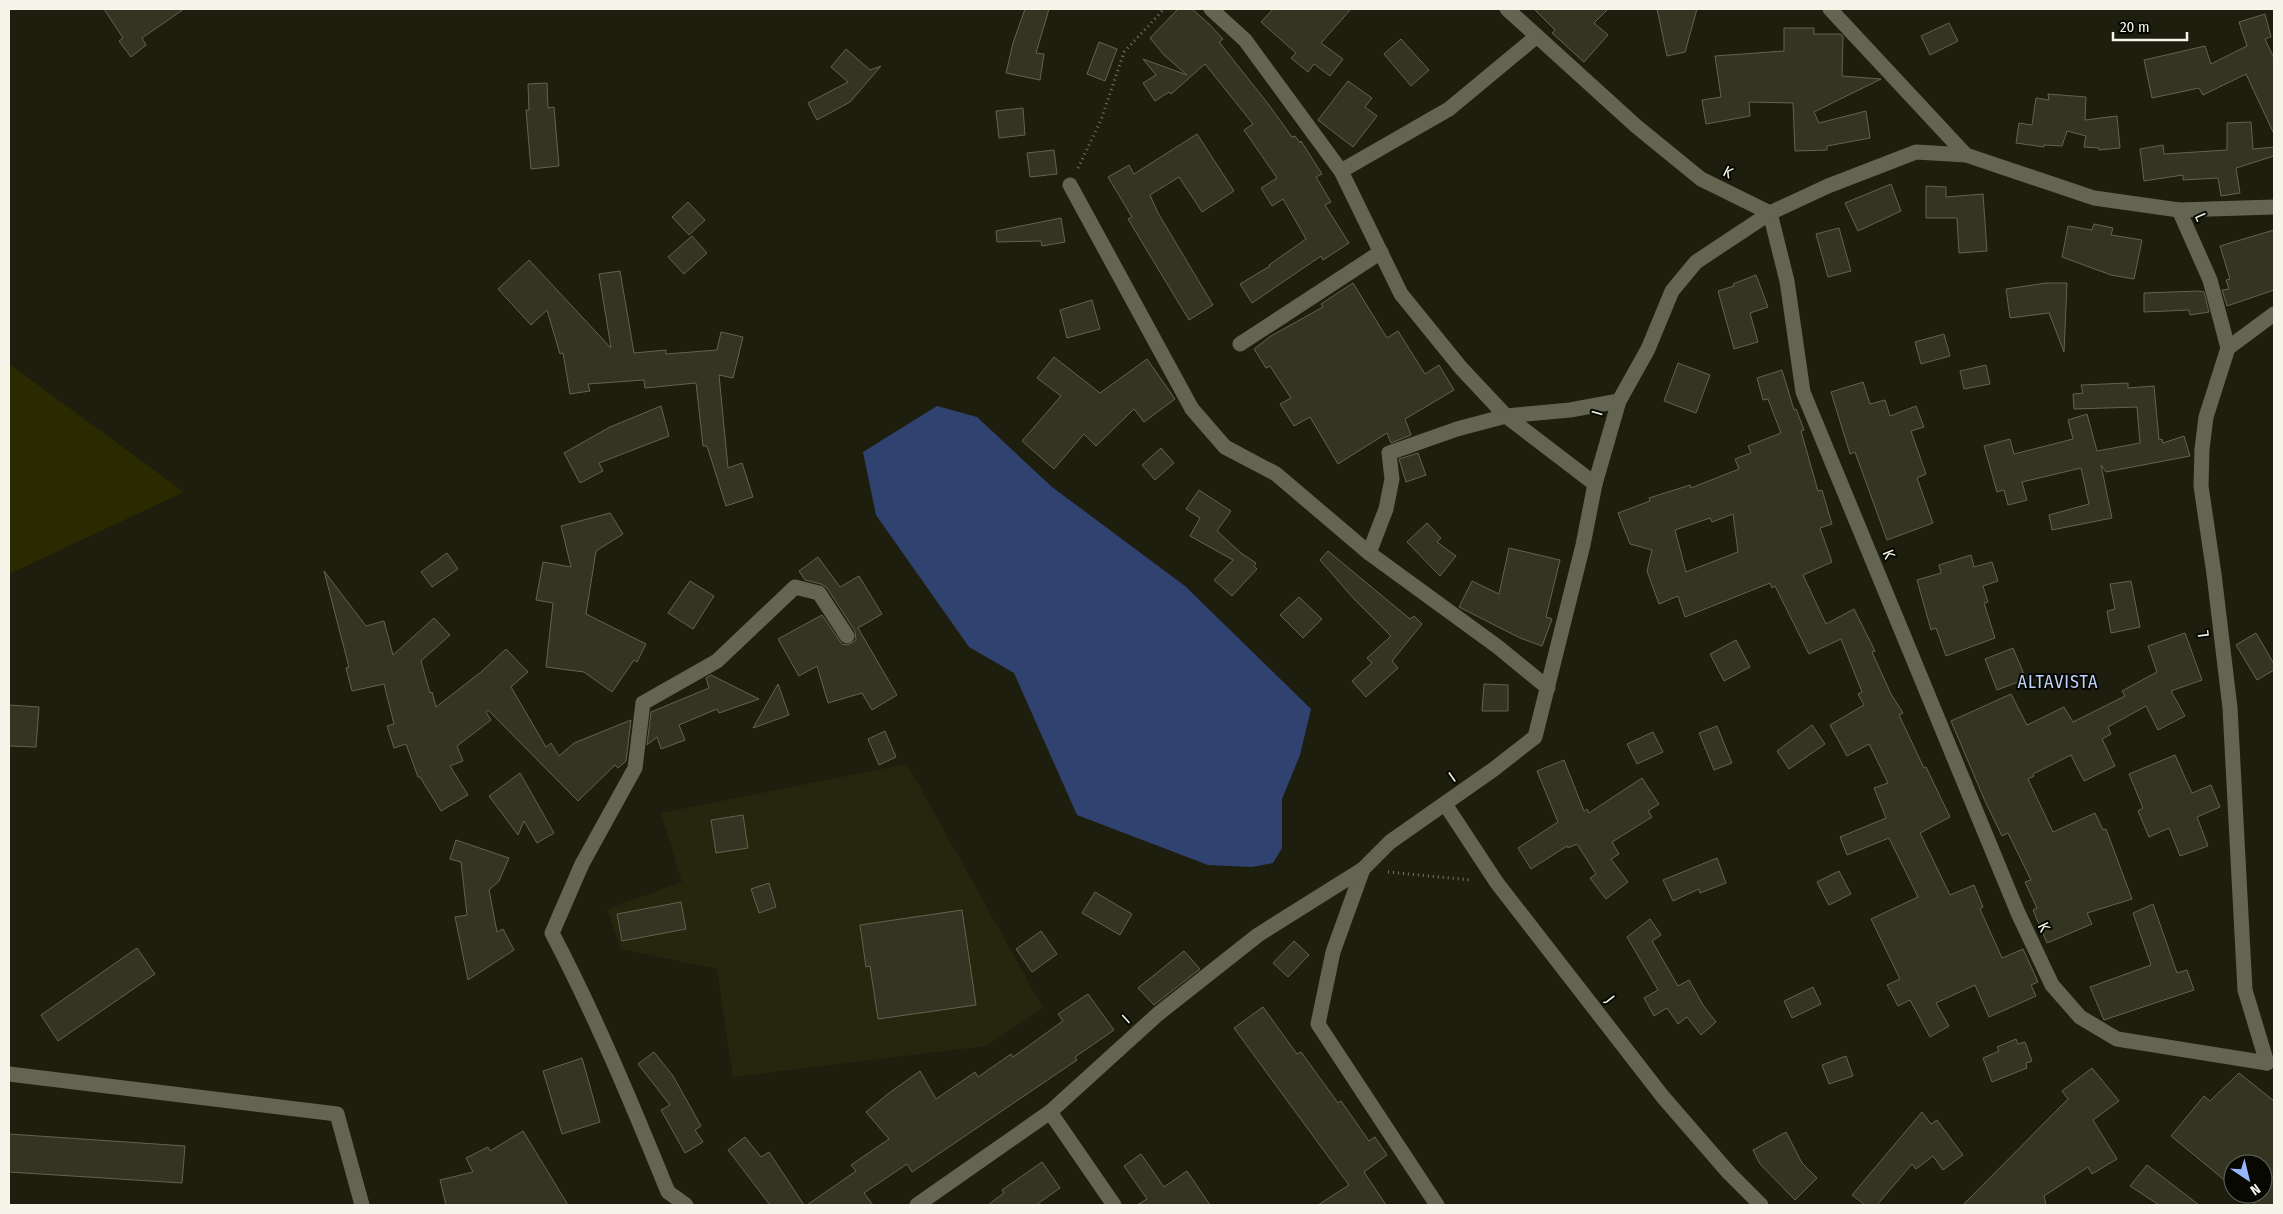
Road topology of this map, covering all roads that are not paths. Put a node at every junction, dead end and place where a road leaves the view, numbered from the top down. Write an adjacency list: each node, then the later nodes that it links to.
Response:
1 (1211, 9): 6 (street)
2 (1507, 9): 4 (street, K)
3 (1830, 9): 5 (street)
4 (1537, 36): 6 (street); 10 (street, K)
5 (1966, 155): 9 (street); 10 (street, I)
6 (1341, 171): 11 (street)
7 (1070, 185): 18 (street)
8 (2274, 207): 9 (street)
9 (2179, 210): 14 (street, L)
10 (1770, 213): 15 (street, I); 23 (street, K)
11 (1381, 252): 13 (street); 16 (street)
12 (2274, 314): 14 (street)
13 (1240, 344)
14 (2228, 348): 23 (street, L)
15 (1619, 401): 16 (street); 17 (street, I)
16 (1506, 416): 17 (street); 18 (street)
17 (1595, 484): 20 (street, I)
18 (1369, 554): 20 (street)
19 (847, 636): 27 (street)
20 (1548, 688): 21 (street, I)
21 (1445, 804): 22 (street, I); 31 (street, J)
22 (1363, 869): 25 (street, I); 30 (street)
23 (2271, 1066)
24 (9, 1074): 26 (street)
25 (1050, 1112): 28 (street, I); 29 (street)
26 (362, 1205)
27 (686, 1205)
28 (917, 1205)
29 (1114, 1205)
30 (1437, 1205)
31 (1761, 1205)

